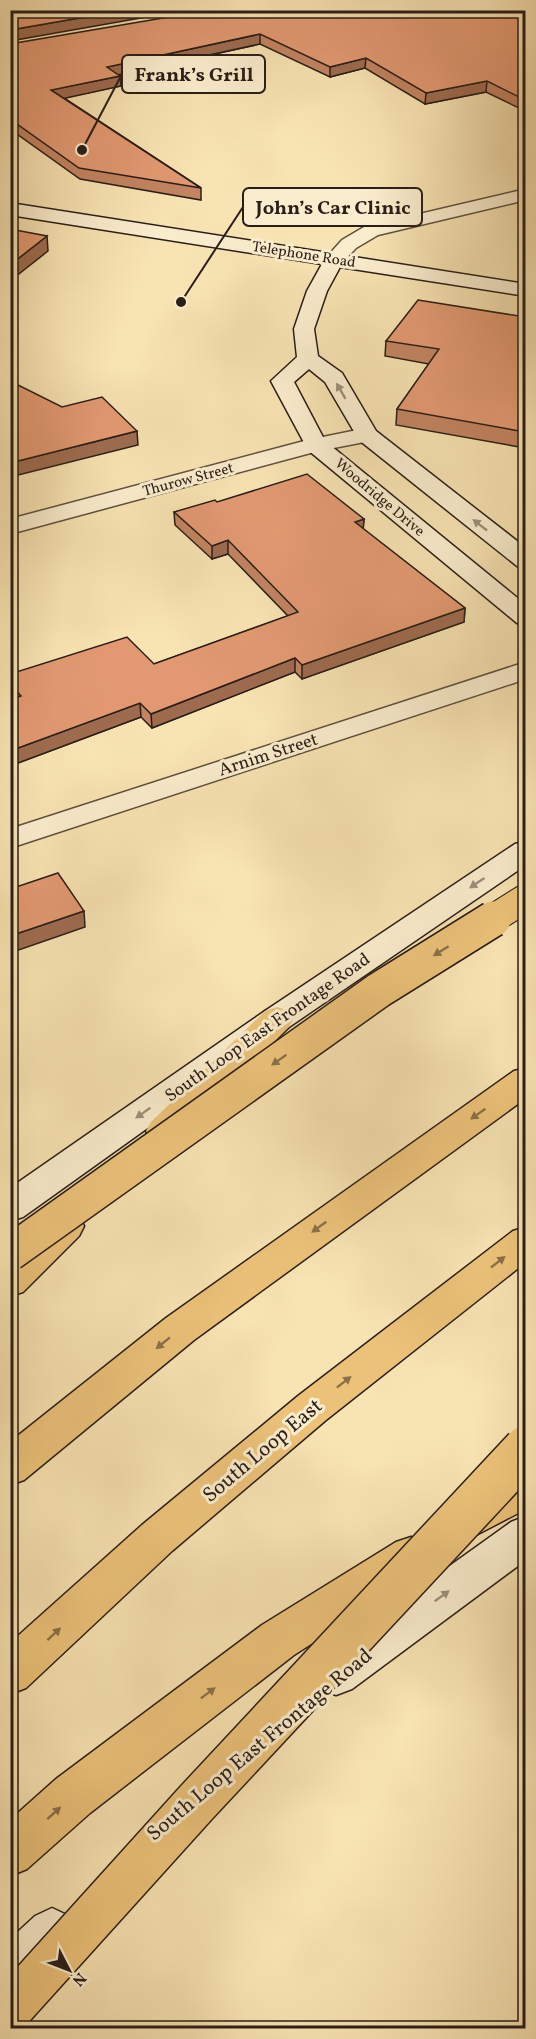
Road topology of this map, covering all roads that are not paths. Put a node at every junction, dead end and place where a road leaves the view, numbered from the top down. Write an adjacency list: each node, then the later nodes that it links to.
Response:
1 (197, 14): 2 (main road)
2 (173, 20)
3 (525, 194): 5 (main road)
4 (10, 209): 5 (main road, Telephone Road)
5 (335, 259): 6 (main road, Telephone Road); 7 (main road)
6 (525, 290)
7 (308, 359): 8 (main road, one-way to 7); 9 (main road, Woodridge Drive)
8 (366, 435): 9 (main road, Thurow Street); 11 (main road, one-way to 8)
9 (316, 445): 10 (main road, Thurow Street); 12 (main road, Woodridge Drive)
10 (10, 527)
11 (525, 561)
12 (525, 618)
13 (525, 669): 14 (main road, Arnim Street)
14 (10, 839)
15 (525, 851): 17 (main road, South Loop East Frontage Road, one-way to 17)
16 (525, 898): 21 (highway, one-way to 21, bridge)
17 (277, 1019): 19 (main road, South Loop East Frontage Road, one-way to 19); 22 (highway)
18 (525, 1080): 24 (highway, one-way to 24)
19 (10, 1207)
20 (525, 1240): 27 (highway, South Loop East, one-way to 20)
21 (10, 1253)
22 (10, 1281)
23 (525, 1449): 30 (highway, bridge)
24 (10, 1467)
25 (525, 1487): 28 (highway, one-way to 25)
26 (525, 1535): 29 (main road, South Loop East Frontage Road, one-way to 26)
27 (10, 1673)
28 (10, 1852)
29 (10, 1974)
30 (10, 2009)

